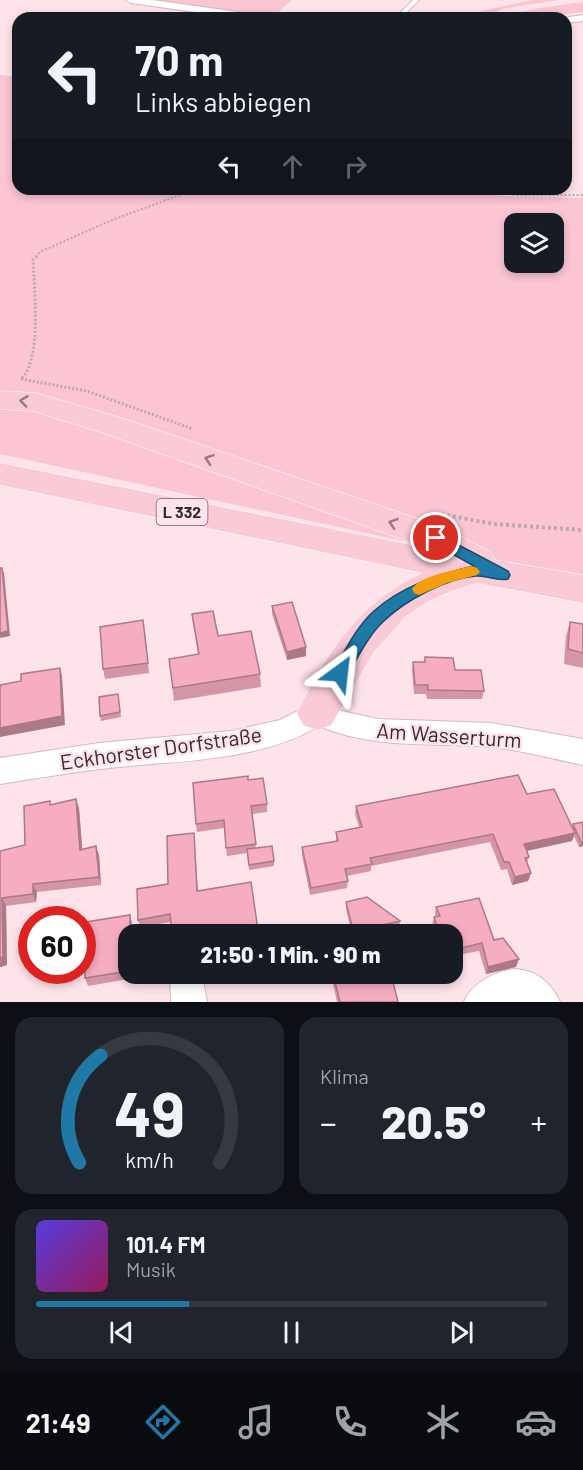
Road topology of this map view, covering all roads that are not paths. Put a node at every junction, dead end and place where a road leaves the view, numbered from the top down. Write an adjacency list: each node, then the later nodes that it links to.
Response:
1 (131, 0): 3 (street)
2 (416, 0): 4 (lane)
3 (217, 12)
4 (404, 12)
5 (12, 388): 7 (main road, one-way to 5)
6 (0, 474): 7 (main road, L 332)
7 (490, 573): 8 (main road, L 332); 9 (main road)
8 (583, 589)
9 (318, 713): 10 (street, Am Wasserturm); 11 (street, Eckhorster Dorfstraße)
10 (583, 752)
11 (0, 771)
12 (482, 1002): 13 (street)
13 (543, 1002)

